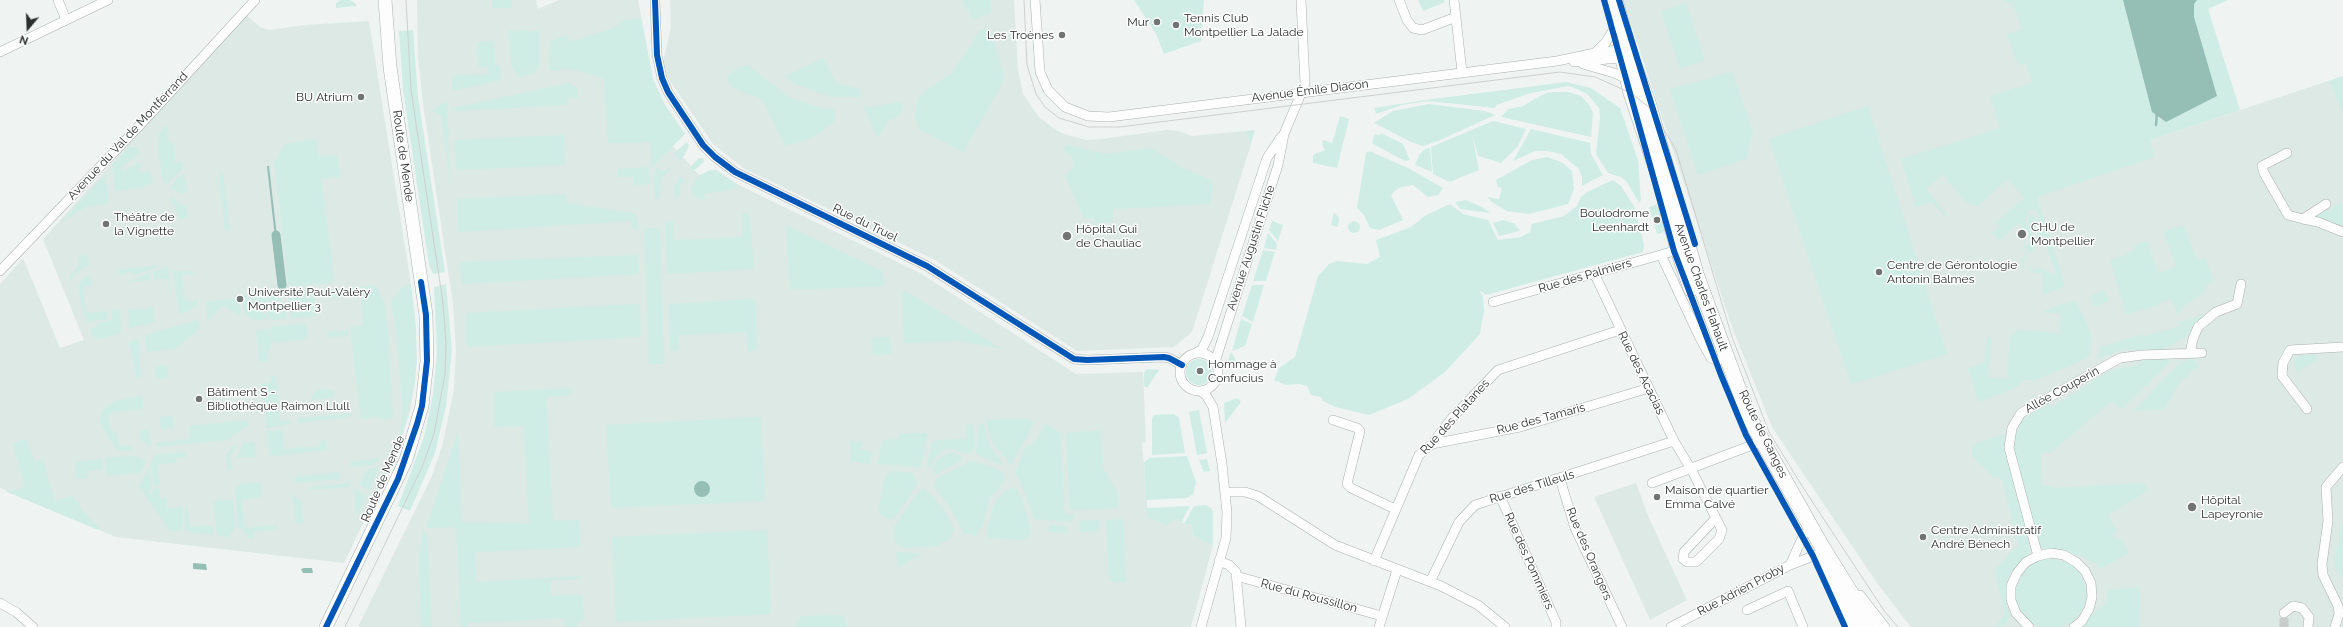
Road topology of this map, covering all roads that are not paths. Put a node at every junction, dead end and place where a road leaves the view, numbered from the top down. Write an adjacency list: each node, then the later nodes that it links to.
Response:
1 (58, 0): 13 (street)
2 (108, 0): 13 (street)
3 (255, 0): 30 (street, Avenue du Val de Montferrand)
4 (385, 0): 76 (main road, Route de Mende)
5 (655, 0): 39 (street, Rue du Truel)
6 (1036, 0): 22 (street, Avenue Émile Diacon)
7 (1300, 0): 22 (street)
8 (1399, 0): 12 (street)
9 (1454, 0): 12 (street)
10 (1608, 0): 14 (main road)
11 (1615, 0): 17 (main road)
12 (1456, 17): 20 (street)
13 (66, 20): 15 (street)
14 (1615, 27): 16 (street); 17 (main road)
15 (0, 52)
16 (1595, 53): 17 (street, Avenue Émile Diacon); 18 (street, Avenue Émile Diacon)
17 (1626, 53): 19 (street, Avenue Émile Diacon); 21 (main road); 28 (main road, Route de Ganges)
18 (1557, 61): 19 (street, Avenue Émile Diacon); 20 (street, Avenue Émile Diacon)
19 (1576, 62): 21 (street, Avenue Émile Diacon)
20 (1462, 72): 22 (street, Avenue Émile Diacon)
21 (1627, 79): 28 (main road)
22 (1302, 93): 23 (street, Avenue Augustin Fliche)
23 (1284, 134): 38 (street, Avenue Augustin Fliche); 41 (street, Avenue Augustin Fliche)
24 (2287, 153): 26 (street)
25 (2326, 204): 26 (street)
26 (2303, 219): 27 (street)
27 (2343, 232)
28 (1686, 247): 29 (street, Rue des Palmiers); 40 (main road, Route de Ganges); 60 (main road, Route de Ganges)
29 (1661, 255): 31 (street, Rue des Palmiers); 40 (street)
30 (0, 271)
31 (1595, 275): 33 (street, Rue des Palmiers); 34 (street, Rue des Acacias)
32 (2241, 284): 36 (street)
33 (1493, 302)
34 (1620, 330): 44 (street, Rue des Acacias); 50 (street, Rue des Platanes)
35 (2343, 347): 47 (street)
36 (2190, 353): 37 (street, Allée Couperin); 62 (street, Allée Couperin)
37 (2202, 353)
38 (1193, 354): 39 (street, Rue du Truel); 41 (street); 42 (street)
39 (1164, 357): 42 (street, Rue du Truel)
40 (1718, 361): 51 (main road, Route de Ganges)
41 (1215, 362): 43 (street)
42 (1182, 366): 45 (street)
43 (1214, 384): 45 (street); 46 (street)
44 (1649, 388): 49 (street, Rue des Acacias); 50 (street, Rue des Tamaris)
45 (1200, 391): 46 (street)
46 (1212, 407): 56 (street)
47 (2307, 409)
48 (1334, 420): 58 (street)
49 (1674, 441): 53 (street, Rue des Acacias); 54 (street, Rue des Tilleuls)
50 (1432, 444): 58 (street, Rue des Platanes)
51 (1755, 444): 53 (street); 60 (main road, Route de Ganges)
52 (2343, 467): 91 (street)
53 (1691, 469): 55 (street); 59 (street, Rue des Acacias)
54 (1560, 479): 57 (street, Rue des Tilleuls); 82 (street, Rue des Orangers)
55 (1652, 483)
56 (1226, 492): 63 (street); 64 (street)
57 (1500, 496): 68 (street, Rue des Tilleuls); 81 (street, Rue des Pommiers)
58 (1395, 509): 64 (street, Rue des Platanes)
59 (1716, 518): 59 (street, Rue des Acacias)
60 (1809, 533): 61 (main road, Route de Ganges); 65 (street, Rue Adrien Proby); 87 (main road, Route de Ganges); 88 (street)
61 (1816, 555): 65 (street, Rue Adrien Proby); 69 (main road, Route de Ganges)
62 (2038, 556): 74 (street); 89 (street)
63 (1220, 561): 67 (street); 77 (street)
64 (1374, 561): 66 (street)
65 (1790, 565): 83 (street, Rue Adrien Proby)
66 (1397, 570): 68 (street); 73 (street)
67 (1236, 576): 73 (street, Rue du Roussillon); 78 (street)
68 (1430, 582): 80 (street)
69 (1836, 590): 85 (street, Route de Ganges); 86 (main road, Route de Ganges)
70 (0, 603): 75 (street)
71 (1747, 610): 84 (street)
72 (2284, 613): 90 (street)
73 (1382, 616): 79 (street)
74 (2023, 625)
75 (33, 627)
76 (326, 627)
77 (1200, 627)
78 (1241, 627)
79 (1379, 627)
80 (1505, 627)
81 (1556, 627)
82 (1622, 627)
83 (1671, 627)
84 (1803, 627)
85 (1848, 627)
86 (1859, 627)
87 (1872, 627)
88 (1886, 627)
89 (2074, 627)
90 (2308, 627)
91 (2335, 627)

